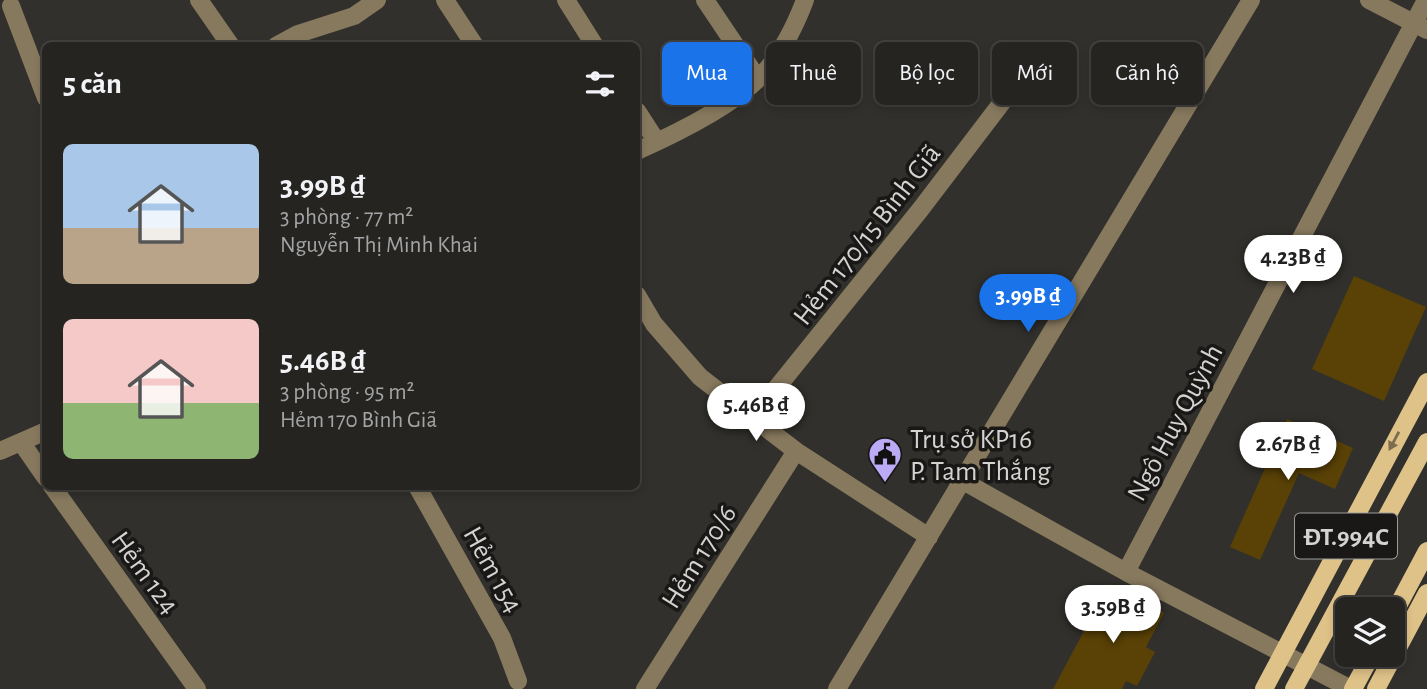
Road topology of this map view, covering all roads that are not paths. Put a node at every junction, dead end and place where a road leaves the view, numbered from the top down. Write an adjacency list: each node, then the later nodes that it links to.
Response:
1 (199, 0): 12 (street)
2 (377, 0): 13 (street)
3 (445, 0): 14 (street)
4 (566, 0): 15 (street)
5 (705, 0): 16 (street)
6 (805, 0): 16 (street)
7 (1251, 0): 31 (street)
8 (1369, 0): 11 (street)
9 (1426, 0): 11 (street, Ngô Huy Quỳnh)
10 (11, 6): 17 (street)
11 (1420, 26): 36 (street, Ngô Huy Quỳnh)
12 (228, 42)
13 (283, 42)
14 (472, 42)
15 (592, 42)
16 (758, 79): 20 (street)
17 (42, 87)
18 (1000, 105): 24 (street, Hẻm 170/15 Bình Giã)
19 (640, 116): 20 (street)
20 (657, 142): 21 (street)
21 (640, 150)
22 (640, 300): 24 (street)
23 (1427, 382): 39 (main road, ĐT.994C, one-way to 39)
24 (754, 416): 28 (street)
25 (42, 433): 26 (street)
26 (21, 442): 29 (street); 30 (street)
27 (1427, 442): 40 (main road, ĐT.994C)
28 (796, 451): 34 (street); 44 (street, Hẻm 170/6)
29 (0, 452)
30 (42, 472)
31 (963, 481): 34 (street); 36 (street)
32 (55, 490): 43 (street, Hẻm 124)
33 (419, 490): 42 (street, Hẻm 154)
34 (929, 537): 45 (street)
35 (1427, 551): 38 (main road, ĐT.994C)
36 (1126, 572): 39 (street)
37 (1427, 593): 49 (main road)
38 (1403, 597)
39 (1283, 654): 40 (street); 46 (main road, ĐT.994C)
40 (1306, 666): 47 (main road, ĐT.994C); 48 (street)
41 (1365, 667): 48 (main road)
42 (517, 681)
43 (197, 689)
44 (645, 689)
45 (838, 689)
46 (1264, 689)
47 (1294, 689)
48 (1352, 689)
49 (1376, 689)

